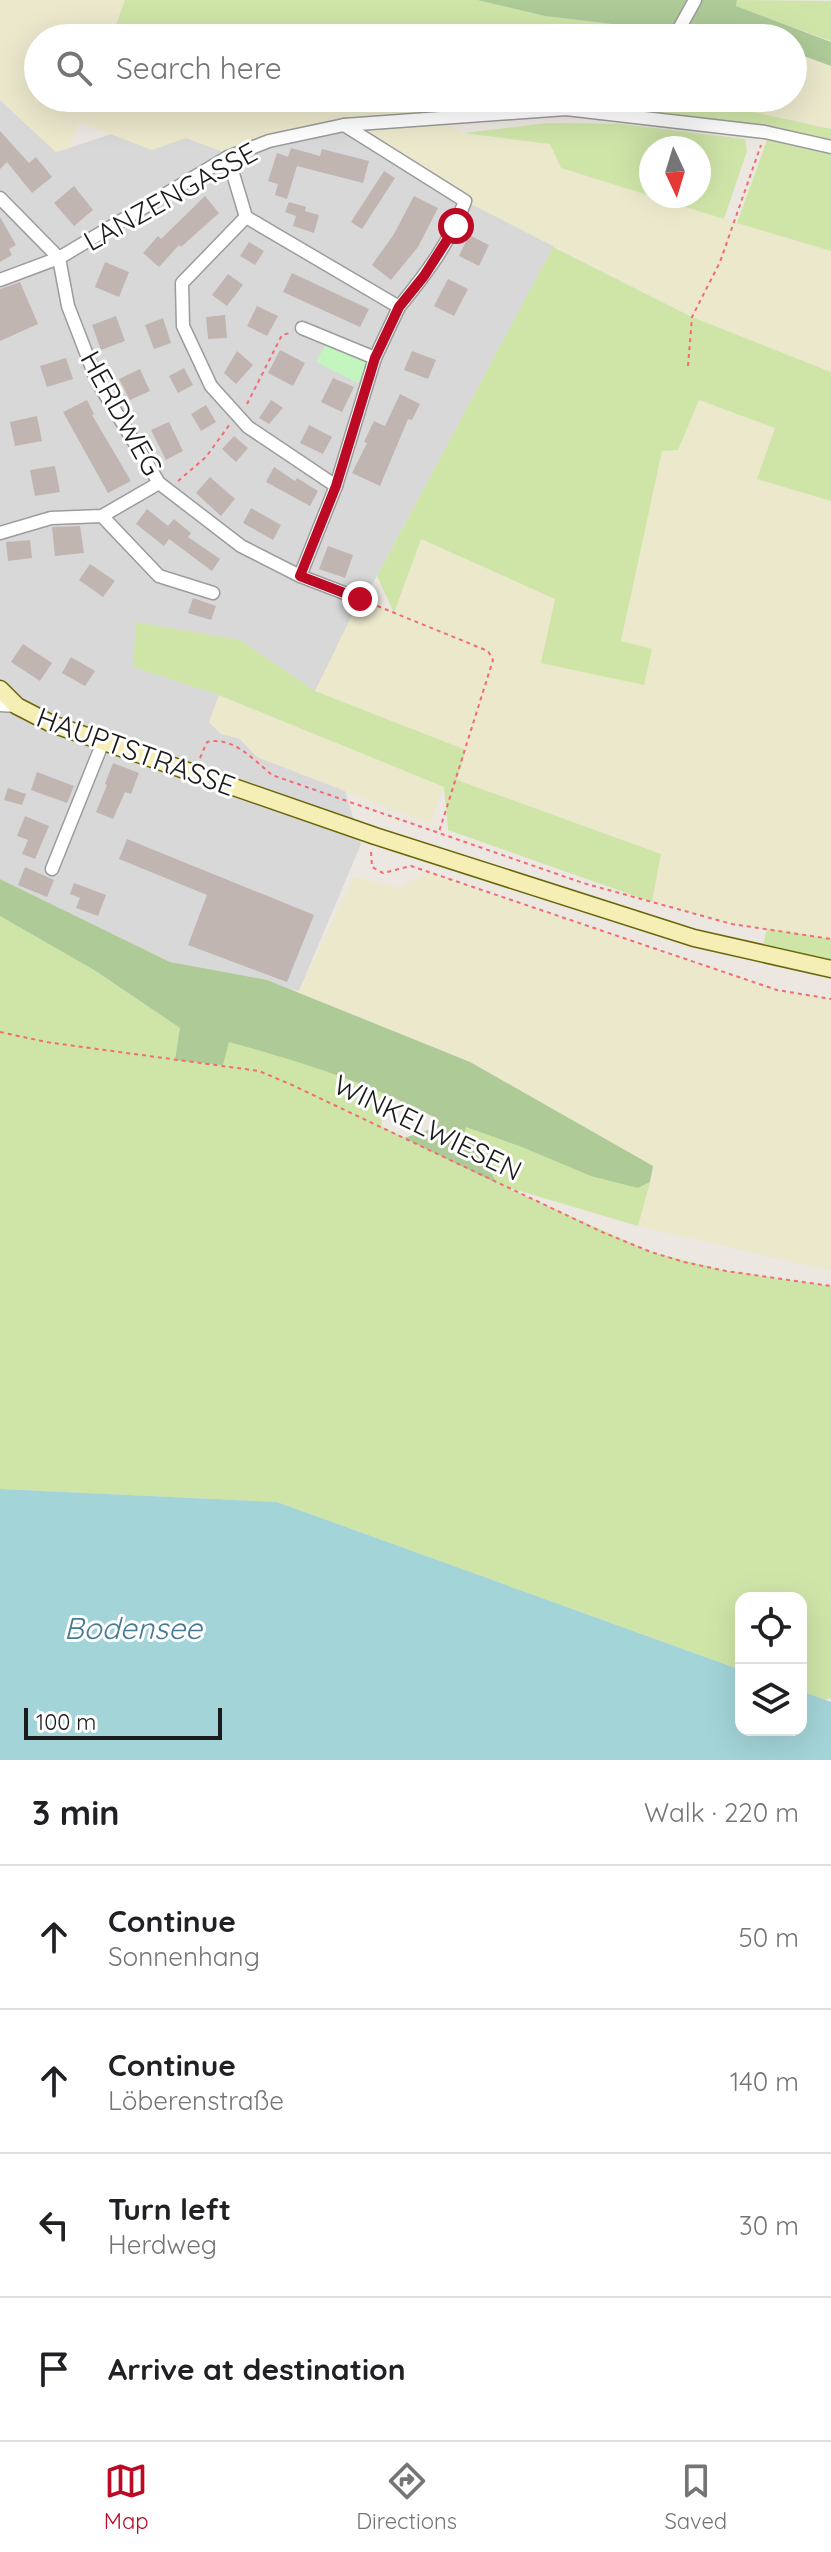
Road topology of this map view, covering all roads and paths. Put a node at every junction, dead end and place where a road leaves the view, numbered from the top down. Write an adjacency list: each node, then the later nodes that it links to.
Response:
1 (695, 0): 2 (street)
2 (682, 24)
3 (524, 112): 5 (street, LANZENGASSE)
4 (592, 112): 6 (street)
5 (344, 125): 8 (street, LANZENGASSE); 13 (street)
6 (765, 132): 7 (street); 16 (path)
7 (831, 147)
8 (228, 157): 10 (street); 11 (street, LANZENGASSE)
9 (0, 198): 11 (street)
10 (246, 217): 13 (street); 18 (street)
11 (59, 258): 12 (street, LANZENGASSE); 17 (street, HERDWEG)
12 (0, 280)
13 (399, 307): 15 (street)
14 (302, 328): 15 (street)
15 (375, 358): 18 (street)
16 (688, 366)
17 (159, 483): 19 (street); 21 (street, HERDWEG)
18 (336, 486): 21 (street)
19 (102, 516): 20 (street); 22 (street)
20 (0, 533)
21 (300, 576): 23 (street, HERDWEG)
22 (213, 593)
23 (360, 599): 28 (path)
24 (0, 689): 25 (main road, HAUPTSTRASSE)
25 (8, 705): 26 (main road, HAUPTSTRASSE)
26 (103, 742): 27 (main road, HAUPTSTRASSE); 30 (street)
27 (194, 773): 28 (path); 29 (main road, HAUPTSTRASSE)
28 (438, 833): 31 (path)
29 (375, 836): 32 (main road, HAUPTSTRASSE); 33 (path)
30 (52, 869)
31 (831, 939)
32 (831, 969)
33 (831, 999)
34 (0, 1032): 35 (path, WINKELWIESEN)
35 (831, 1286)

